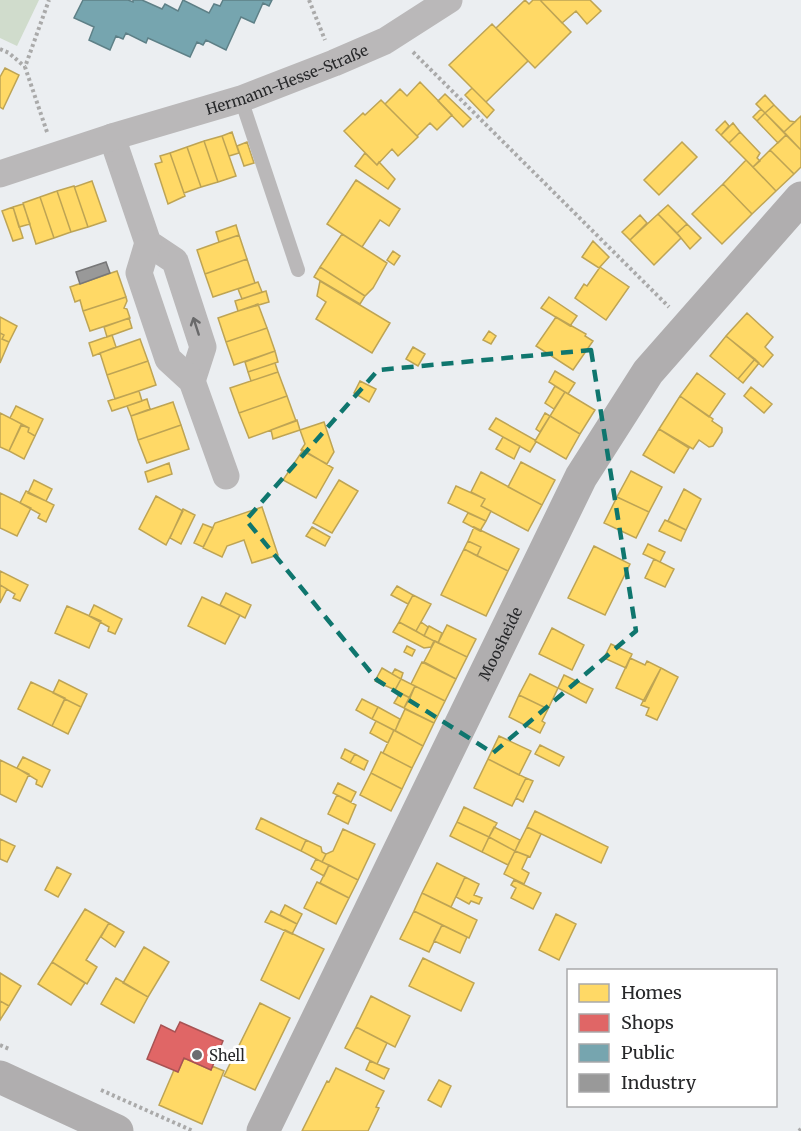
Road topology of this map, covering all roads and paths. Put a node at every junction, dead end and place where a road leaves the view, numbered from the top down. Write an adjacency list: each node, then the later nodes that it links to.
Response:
1 (50, 0): 7 (path)
2 (309, 0): 6 (path)
3 (449, 0): 4 (street, Hermann-Hesse-Straße)
4 (395, 34): 6 (street, Hermann-Hesse-Straße); 15 (path)
5 (0, 49): 7 (path)
6 (334, 63): 8 (street, Hermann-Hesse-Straße)
7 (25, 67): 10 (path)
8 (241, 99): 9 (street, Hermann-Hesse-Straße); 14 (lane)
9 (112, 137): 10 (street, Hermann-Hesse-Straße); 13 (street)
10 (56, 156): 11 (street, Hermann-Hesse-Straße)
11 (0, 174)
12 (801, 198): 15 (street, Moosheide)
13 (148, 243): 16 (street); 16 (street, one-way to 13)
14 (298, 270)
15 (688, 325): 20 (street, Moosheide)
16 (192, 381): 17 (street)
17 (226, 476)
18 (0, 1077): 19 (street)
19 (117, 1131)
20 (263, 1131)

